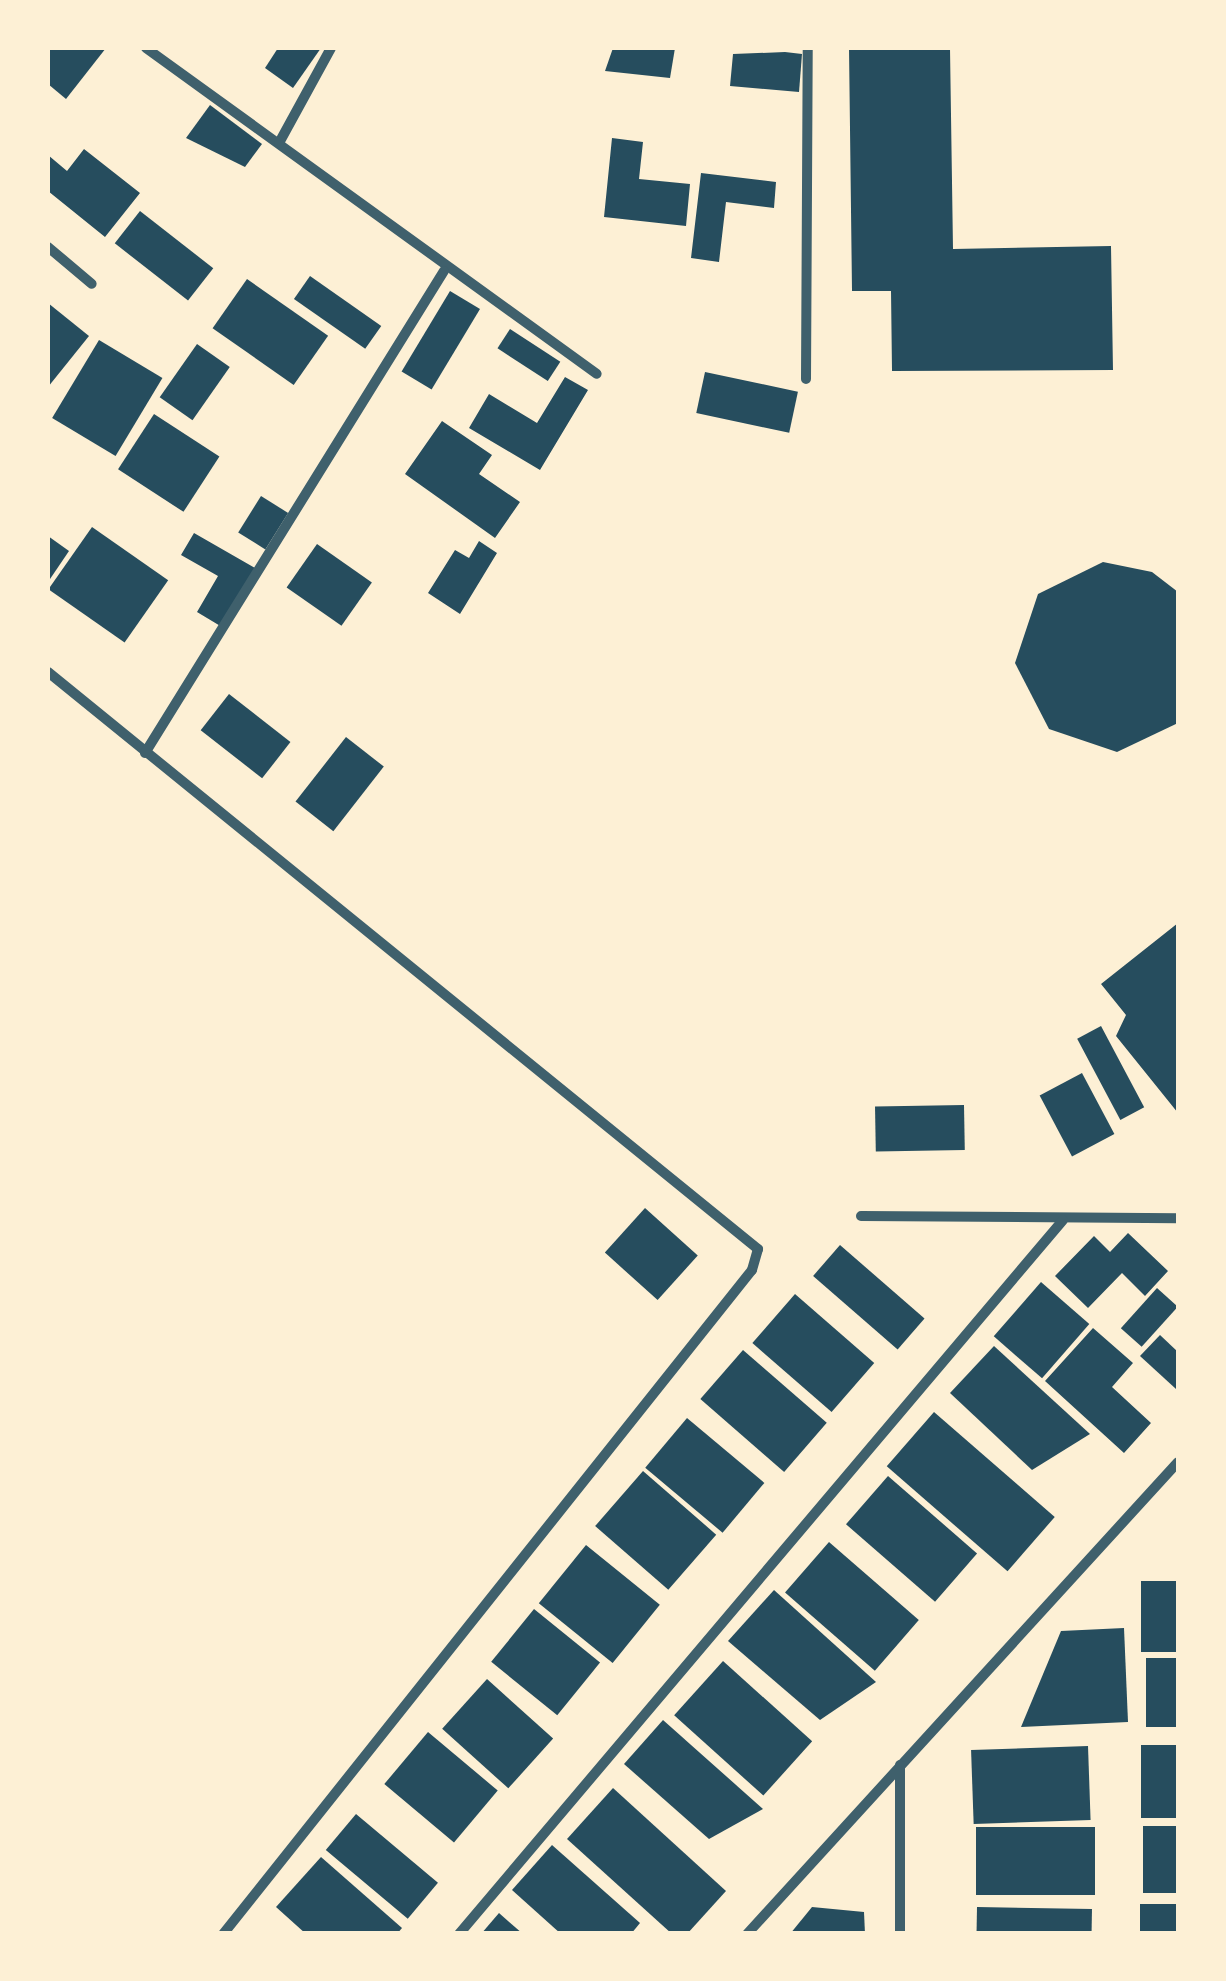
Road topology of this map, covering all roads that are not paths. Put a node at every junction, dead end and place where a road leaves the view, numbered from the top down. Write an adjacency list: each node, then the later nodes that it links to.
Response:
1 (146, 48): 4 (street)
2 (331, 48): 4 (street)
3 (808, 48): 9 (street)
4 (279, 142): 6 (street)
5 (48, 248): 7 (street)
6 (444, 272): 8 (street); 11 (street)
7 (92, 284)
8 (596, 374)
9 (806, 378)
10 (48, 672): 11 (street)
11 (144, 752): 17 (street)
12 (861, 1216): 14 (street)
13 (1178, 1218): 14 (street)
14 (1063, 1220): 18 (street)
15 (1178, 1462): 16 (street)
16 (900, 1764): 19 (street); 20 (street)
17 (223, 1934)
18 (459, 1934)
19 (746, 1934)
20 (900, 1934)

